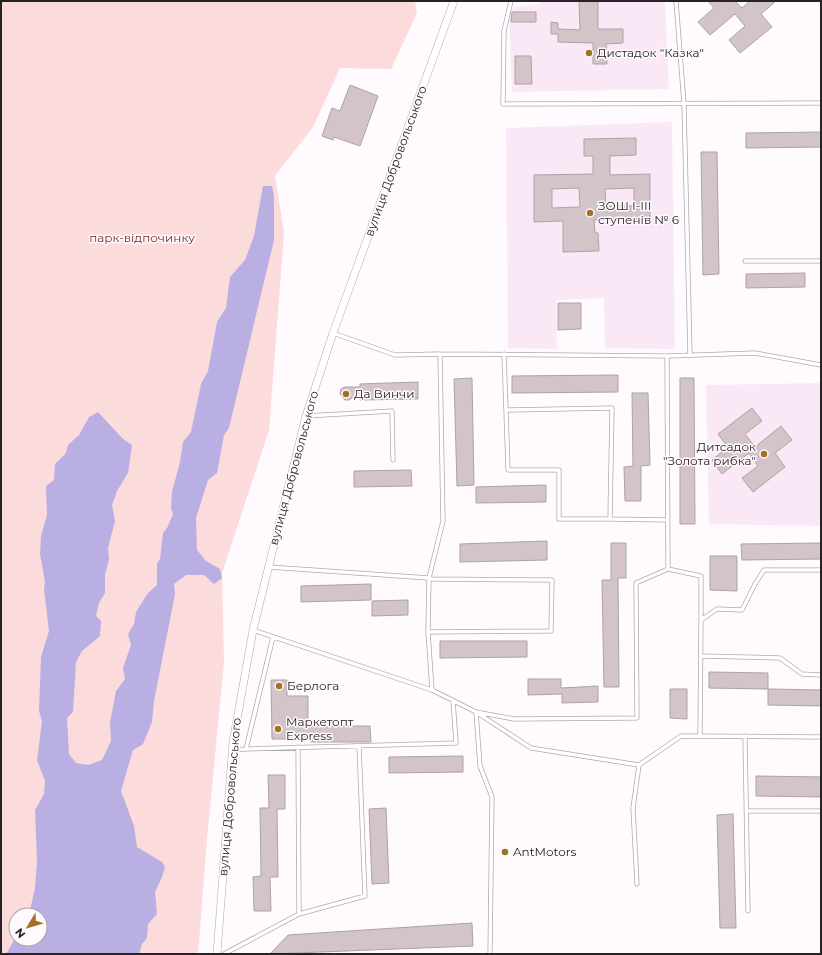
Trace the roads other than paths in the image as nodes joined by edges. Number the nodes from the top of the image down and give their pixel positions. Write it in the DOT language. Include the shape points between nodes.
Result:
graph roads {
  1 [pos="454,1"];
  2 [pos="511,1"];
  3 [pos="676,1"];
  4 [pos="821,103"];
  5 [pos="684,104"];
  6 [pos="821,260"];
  7 [pos="745,261"];
  8 [pos="333,333"];
  9 [pos="440,354"];
  10 [pos="504,354"];
  11 [pos="690,354"];
  12 [pos="667,356"];
  13 [pos="821,365"];
  14 [pos="506,410"];
  15 [pos="306,416"];
  16 [pos="393,460"];
  17 [pos="610,519"];
  18 [pos="668,520"];
  19 [pos="269,567"];
  20 [pos="668,569"];
  21 [pos="821,570"];
  22 [pos="429,578"];
  23 [pos="701,620"];
  24 [pos="253,630"];
  25 [pos="428,632"];
  26 [pos="274,637"];
  27 [pos="701,656"];
  28 [pos="821,675"];
  29 [pos="432,690"];
  30 [pos="453,700"];
  31 [pos="476,712"];
  32 [pos="700,736"];
  33 [pos="745,736"];
  34 [pos="821,737"];
  35 [pos="359,746"];
  36 [pos="298,748"];
  37 [pos="246,749"];
  38 [pos="232,750"];
  39 [pos="639,764"];
  40 [pos="821,810"];
  41 [pos="746,811"];
  42 [pos="637,884"];
  43 [pos="748,911"];
  44 [pos="299,914"];
  45 [pos="217,954"];
  46 [pos="224,954"];
  47 [pos="490,954"];
  1 -- 8 [label="street, вулиця Добровольського"];
  2 -- 5 [label="lane" via="504,31 503,104"];
  3 -- 5 [label="lane"];
  4 -- 5 [label="lane"];
  5 -- 11 [label="lane"];
  6 -- 7 [label="lane"];
  8 -- 9 [label="lane" via="395,355"];
  8 -- 15 [label="street, вулиця Добровольського"];
  9 -- 10 [label="lane"];
  9 -- 22 [label="lane" via="443,521"];
  10 -- 12 [label="lane"];
  10 -- 14 [label="lane"];
  11 -- 12 [label="lane"];
  11 -- 13 [label="lane" via="755,353"];
  12 -- 18 [label="lane"];
  14 -- 17 [label="lane" via="508,470 559,470 559,519"];
  14 -- 17 [label="lane" via="612,408"];
  15 -- 16 [label="lane" via="392,411"];
  15 -- 19 [label="street, вулиця Добровольського"];
  17 -- 18 [label="lane"];
  18 -- 20 [label="lane"];
  19 -- 22 [label="lane"];
  19 -- 24 [label="street, вулиця Добровольського"];
  20 -- 23 [label="lane" via="701,576"];
  20 -- 31 [label="lane" via="636,583 636,718 514,719"];
  21 -- 23 [label="lane" via="764,570 742,610 717,609"];
  22 -- 25 [label="lane"];
  22 -- 25 [label="lane" via="552,580 551,631"];
  23 -- 27 [label="lane"];
  24 -- 26 [label="lane"];
  24 -- 38 [label="street, вулиця Добровольського"];
  25 -- 29 [label="lane"];
  26 -- 29 [label="lane"];
  26 -- 37 [label="lane"];
  27 -- 28 [label="lane" via="780,658 802,674"];
  27 -- 32 [label="lane"];
  29 -- 30 [label="lane"];
  30 -- 31 [label="lane"];
  30 -- 35 [label="lane" via="456,743"];
  31 -- 39 [label="lane" via="531,748"];
  31 -- 47 [label="lane" via="480,766 492,797"];
  32 -- 33 [label="lane"];
  32 -- 39 [label="lane" via="681,736"];
  33 -- 34 [label="lane"];
  33 -- 41 [label="lane"];
  35 -- 36 [label="lane"];
  35 -- 44 [label="lane" via="365,896"];
  36 -- 37 [label="lane"];
  36 -- 44 [label="lane"];
  37 -- 38 [label="lane"];
  38 -- 45 [label="street, вулиця Добровольського"];
  39 -- 42 [label="lane" via="633,808"];
  40 -- 41 [label="lane"];
  41 -- 43 [label="lane"];
  44 -- 46 [label="lane"];
}
